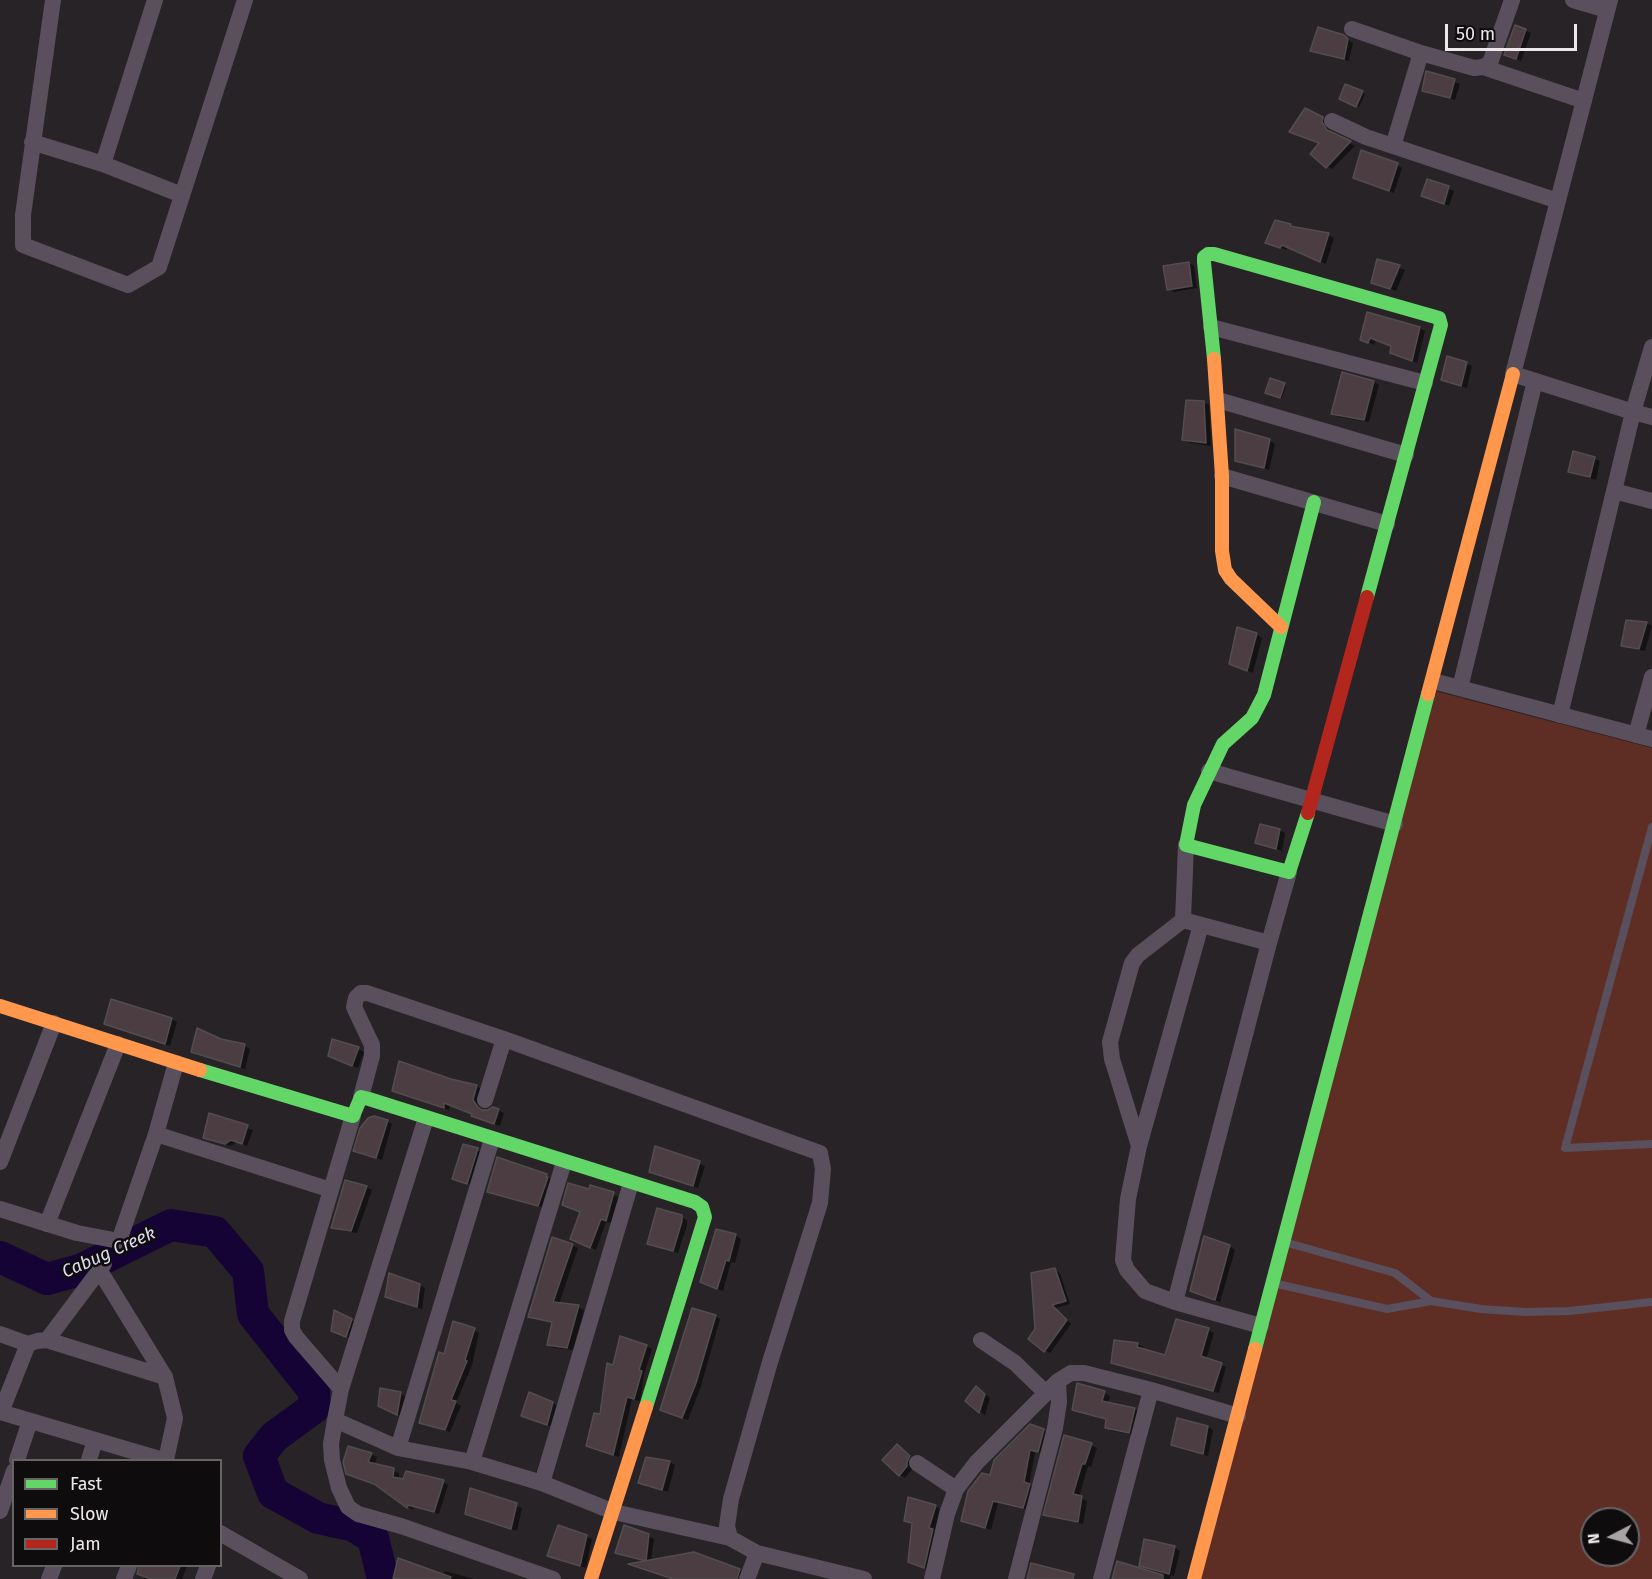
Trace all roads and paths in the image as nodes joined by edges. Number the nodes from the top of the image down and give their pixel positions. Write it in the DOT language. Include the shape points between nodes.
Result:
graph roads {
  1 [pos="53,0"];
  2 [pos="155,0"];
  3 [pos="244,0"];
  4 [pos="1512,0"];
  5 [pos="1572,0"];
  6 [pos="1609,5"];
  7 [pos="1352,30"];
  8 [pos="1421,53"];
  9 [pos="1483,67"];
  10 [pos="1584,101"];
  11 [pos="1332,121"];
  12 [pos="32,142"];
  13 [pos="1393,146"];
  14 [pos="103,164"];
  15 [pos="182,195"];
  16 [pos="1558,201"];
  17 [pos="1211,327"];
  18 [pos="1652,346"];
  19 [pos="1513,374"];
  20 [pos="1535,381"];
  21 [pos="1425,383"];
  22 [pos="1218,400"];
  23 [pos="1633,412"];
  24 [pos="1652,417"];
  25 [pos="1406,455"];
  26 [pos="1222,476"];
  27 [pos="1614,491"];
  28 [pos="1652,501"];
  29 [pos="1314,502"];
  30 [pos="1387,524"];
  31 [pos="1281,627"];
  32 [pos="1652,677"];
  33 [pos="1433,681"];
  34 [pos="1460,688"];
  35 [pos="1560,715"];
  36 [pos="1644,737"];
  37 [pos="1209,771"];
  38 [pos="1312,800"];
  39 [pos="1395,824"];
  40 [pos="1652,826"];
  41 [pos="1186,845"];
  42 [pos="1289,872"];
  43 [pos="1183,920"];
  44 [pos="1202,925"];
  45 [pos="1269,943"];
  46 [pos="0,1006"];
  47 [pos="54,1023"];
  48 [pos="504,1039"];
  49 [pos="118,1044"];
  50 [pos="176,1063"];
  51 [pos="362,1097"];
  52 [pos="484,1100"];
  53 [pos="353,1116"];
  54 [pos="426,1118"];
  55 [pos="156,1134"];
  56 [pos="492,1139"];
  57 [pos="1652,1144"];
  58 [pos="1139,1146"];
  59 [pos="0,1162"];
  60 [pos="564,1162"];
  61 [pos="631,1183"];
  62 [pos="331,1190"];
  63 [pos="0,1209"];
  64 [pos="47,1224"];
  65 [pos="1282,1242"];
  66 [pos="1272,1282"];
  67 [pos="1175,1302"];
  68 [pos="1431,1302"];
  69 [pos="1652,1302"];
  70 [pos="1261,1326"];
  71 [pos="0,1334"];
  72 [pos="48,1340"];
  73 [pos="981,1340"];
  74 [pos="28,1344"];
  75 [pos="165,1377"];
  76 [pos="1052,1387"];
  77 [pos="341,1389"];
  78 [pos="1151,1390"];
  79 [pos="1,1412"];
  80 [pos="1238,1416"];
  81 [pos="336,1420"];
  82 [pos="30,1421"];
  83 [pos="96,1440"];
  84 [pos="398,1448"];
  85 [pos="18,1459"];
  86 [pos="90,1459"];
  87 [pos="158,1459"];
  88 [pos="165,1459"];
  89 [pos="472,1462"];
  90 [pos="917,1464"];
  91 [pos="12,1477"];
  92 [pos="542,1483"];
  93 [pos="956,1489"];
  94 [pos="0,1511"];
  95 [pos="614,1512"];
  96 [pos="222,1534"];
  97 [pos="730,1538"];
  98 [pos="757,1553"];
  99 [pos="275,1572"];
  100 [pos="300,1579"];
  101 [pos="553,1579"];
  102 [pos="591,1579"];
  103 [pos="747,1579"];
  104 [pos="864,1579"];
  105 [pos="932,1579"];
  106 [pos="1016,1579"];
  107 [pos="1101,1579"];
  108 [pos="1194,1579"];
  1 -- 12 [label="street"];
  2 -- 14 [label="street"];
  3 -- 15 [label="street"];
  4 -- 9 [label="street" via="1490,63"];
  5 -- 6 [label="street"];
  6 -- 10 [label="street"];
  7 -- 8 [label="street"];
  8 -- 9 [label="street"];
  8 -- 13 [label="street"];
  9 -- 10 [label="street"];
  10 -- 16 [label="street"];
  11 -- 13 [label="street"];
  12 -- 14 [label="street"];
  12 -- 15 [label="street" via="23,245 128,285 159,267"];
  13 -- 16 [label="street"];
  14 -- 15 [label="street"];
  16 -- 19 [label="street"];
  17 -- 21 [label="street"];
  17 -- 21 [label="street" via="1204,257 1214,254 1438,318 1441,325"];
  17 -- 22 [label="street"];
  18 -- 23 [label="street"];
  19 -- 20 [label="street"];
  19 -- 33 [label="street"];
  20 -- 23 [label="street"];
  20 -- 34 [label="street"];
  21 -- 25 [label="street"];
  22 -- 25 [label="street"];
  22 -- 26 [label="street"];
  23 -- 24 [label="street"];
  23 -- 27 [label="street"];
  25 -- 30 [label="street"];
  26 -- 29 [label="street"];
  26 -- 31 [label="street" via="1225,570"];
  27 -- 28 [label="street"];
  27 -- 35 [label="street"];
  29 -- 30 [label="street"];
  29 -- 31 [label="street"];
  30 -- 38 [label="street"];
  31 -- 37 [label="street" via="1262,699 1252,718 1222,744"];
  32 -- 36 [label="street"];
  33 -- 34 [label="street"];
  33 -- 39 [label="street"];
  34 -- 35 [label="street"];
  35 -- 36 [label="street"];
  37 -- 38 [label="street"];
  37 -- 41 [label="street" via="1194,805"];
  38 -- 39 [label="street"];
  38 -- 42 [label="street"];
  39 -- 65 [label="street"];
  40 -- 57 [label="lane" via="1565,1148"];
  41 -- 42 [label="street"];
  41 -- 43 [label="street"];
  42 -- 45 [label="street"];
  43 -- 44 [label="street"];
  43 -- 58 [label="street" via="1132,963 1110,1042"];
  44 -- 45 [label="street"];
  44 -- 58 [label="street"];
  45 -- 67 [label="street"];
  46 -- 47 [label="street"];
  47 -- 49 [label="street"];
  47 -- 59 [label="street"];
  48 -- 51 [label="street" via="362,993 354,1007 372,1045"];
  48 -- 52 [label="street"];
  48 -- 97 [label="street" via="820,1153 820,1203 731,1499 727,1526"];
  49 -- 50 [label="street"];
  49 -- 64 [label="street"];
  50 -- 53 [label="street"];
  50 -- 55 [label="street"];
  51 -- 53 [label="street"];
  51 -- 54 [label="street"];
  53 -- 62 [label="street"];
  54 -- 56 [label="street"];
  54 -- 77 [label="street"];
  55 -- 62 [label="street"];
  55 -- 64 [label="street" via="118,1241"];
  56 -- 60 [label="street"];
  56 -- 84 [label="street"];
  58 -- 67 [label="street" via="1128,1199 1123,1260 1145,1291"];
  60 -- 61 [label="street"];
  60 -- 89 [label="street"];
  61 -- 92 [label="street"];
  61 -- 95 [label="street" via="695,1202 702,1207 705,1217"];
  62 -- 77 [label="street" via="292,1330"];
  63 -- 64 [label="street"];
  65 -- 66 [label="street"];
  65 -- 68 [label="lane" via="1395,1273"];
  66 -- 68 [label="lane" via="1387,1309"];
  66 -- 70 [label="street"];
  67 -- 70 [label="street"];
  68 -- 69 [label="lane" via="1525,1312"];
  70 -- 80 [label="street"];
  71 -- 74 [label="street"];
  72 -- 74 [label="street"];
  72 -- 75 [label="street"];
  72 -- 75 [label="street" via="103,1267"];
  73 -- 76 [label="street"];
  74 -- 79 [label="street"];
  75 -- 88 [label="street" via="175,1418"];
  76 -- 78 [label="street" via="1071,1373 1084,1373"];
  76 -- 93 [label="street" via="977,1462"];
  76 -- 106 [label="street" via="1059,1402 1055,1428"];
  77 -- 81 [label="street"];
  78 -- 80 [label="street"];
  78 -- 107 [label="street"];
  79 -- 82 [label="street"];
  80 -- 108 [label="street"];
  81 -- 84 [label="street"];
  81 -- 101 [label="street" via="332,1460 348,1507 358,1514"];
  82 -- 83 [label="street"];
  82 -- 85 [label="street"];
  83 -- 86 [label="street"];
  83 -- 87 [label="street"];
  84 -- 89 [label="street"];
  89 -- 92 [label="street"];
  90 -- 93 [label="street"];
  91 -- 94 [label="street"];
  92 -- 95 [label="street"];
  93 -- 105 [label="street"];
  95 -- 97 [label="street"];
  95 -- 102 [label="street"];
  96 -- 99 [label="street"];
  97 -- 98 [label="street"];
  98 -- 103 [label="street"];
  98 -- 104 [label="street"];
  99 -- 100 [label="street"];
}
